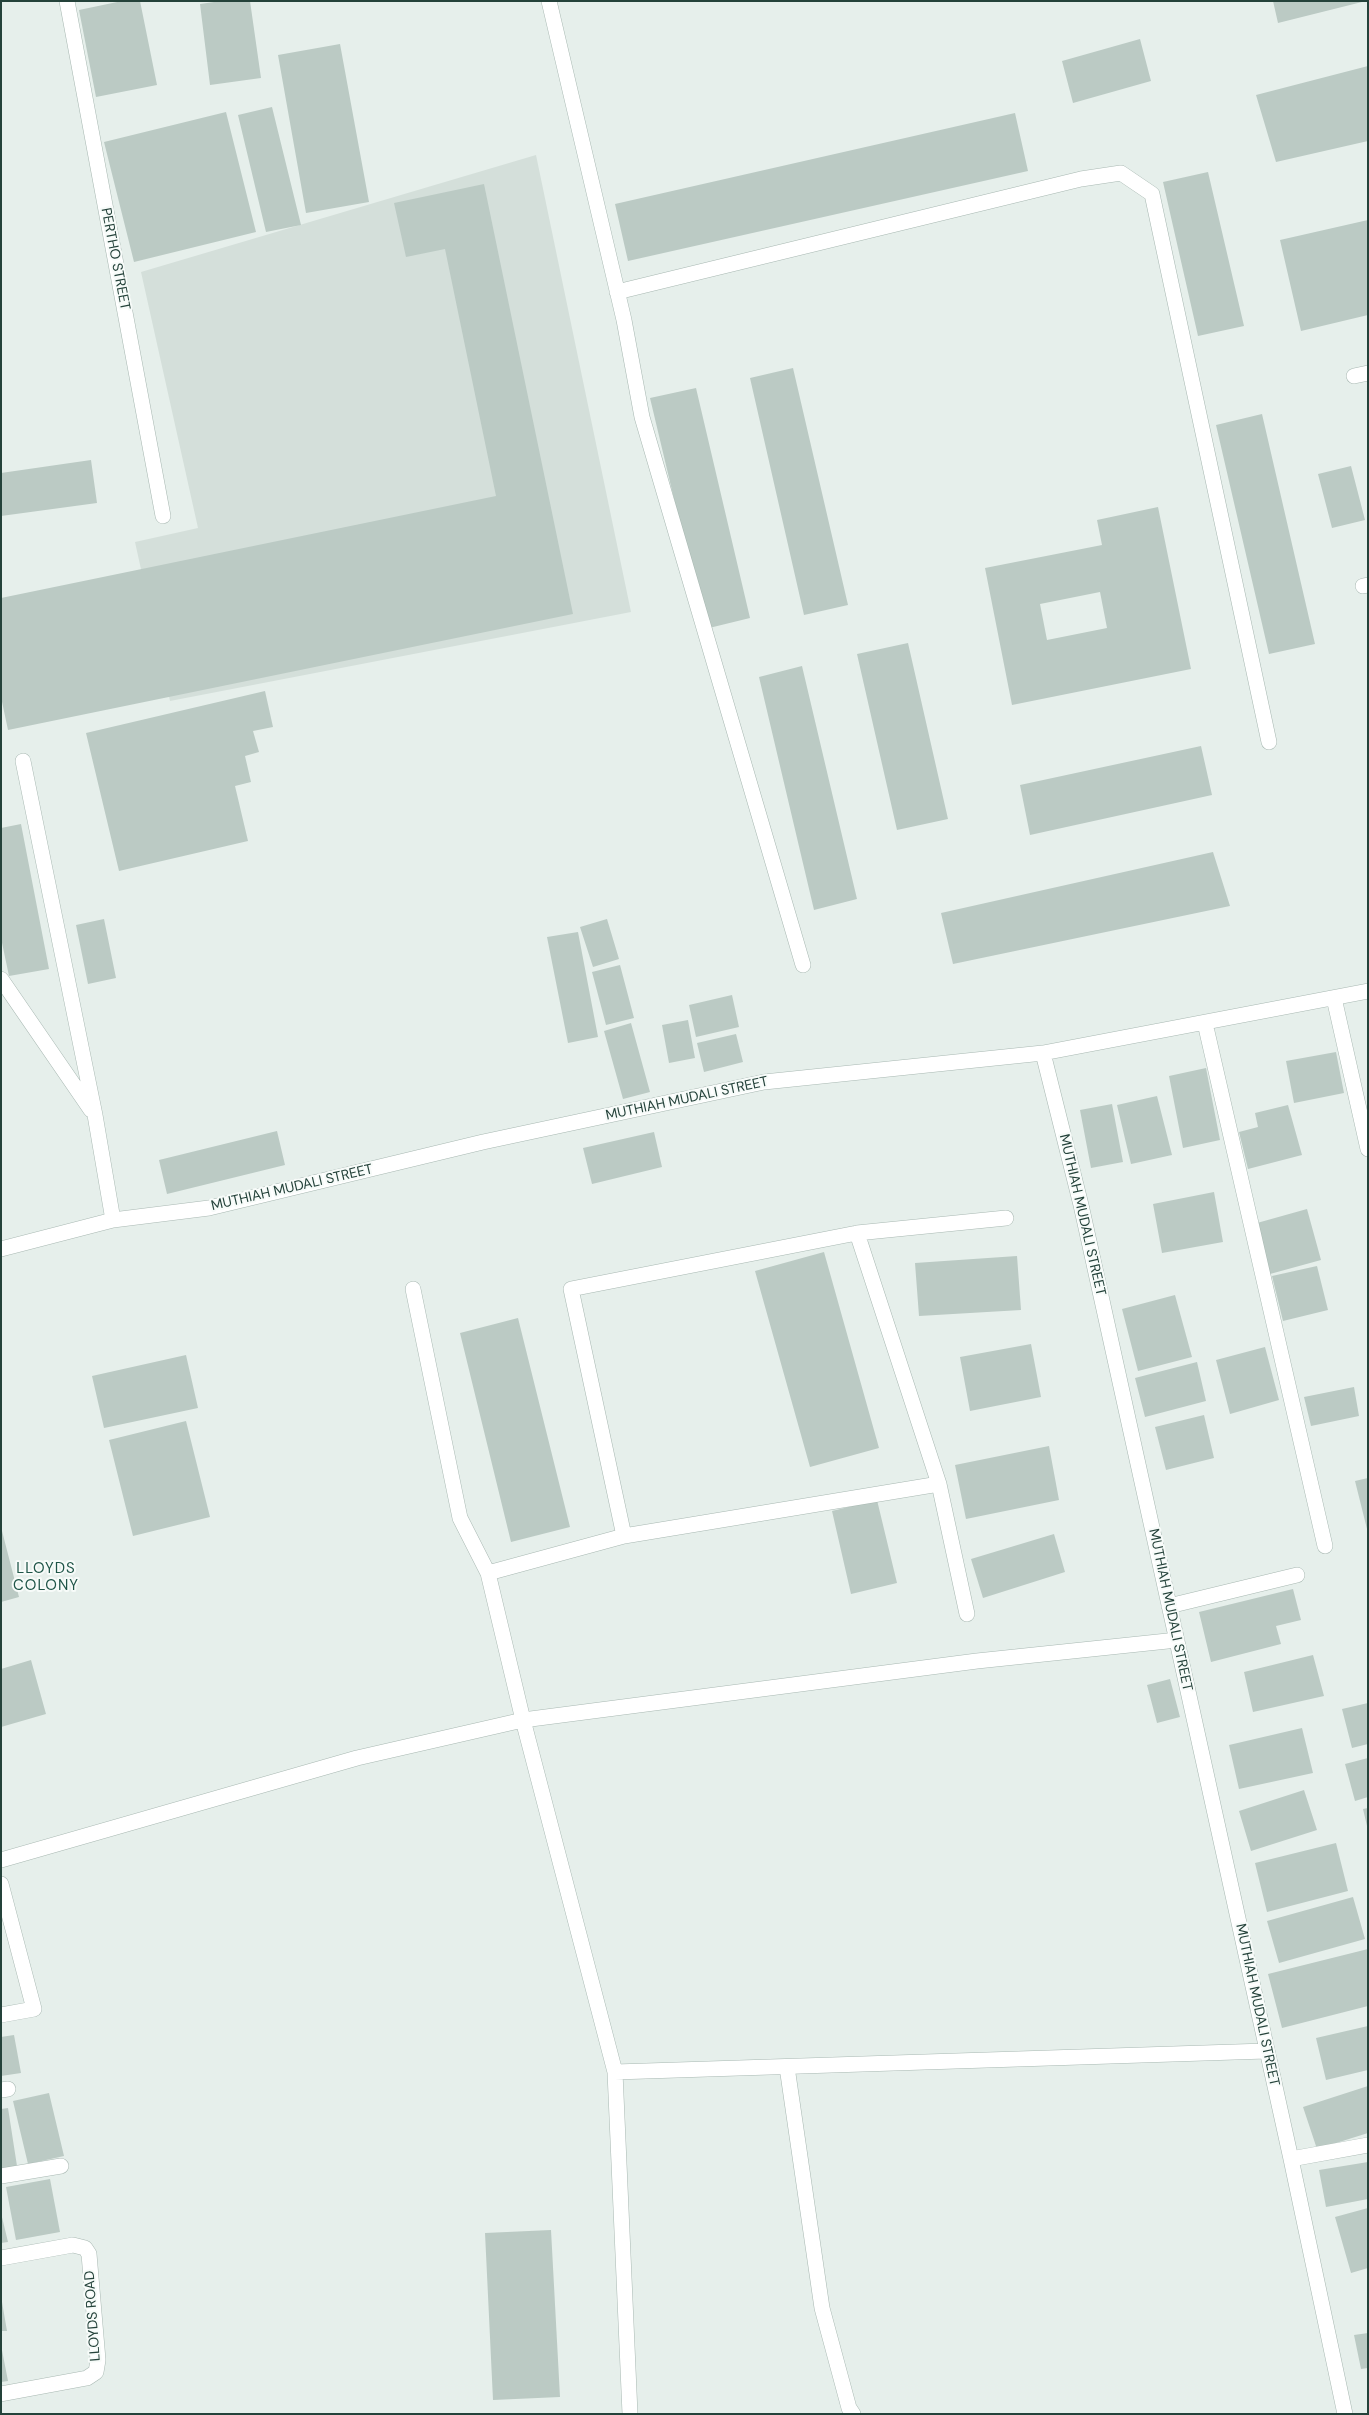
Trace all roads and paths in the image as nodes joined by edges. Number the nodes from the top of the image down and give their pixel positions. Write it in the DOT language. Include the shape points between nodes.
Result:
graph roads {
  1 [pos="67,1"];
  2 [pos="550,1"];
  3 [pos="616,292"];
  4 [pos="163,516"];
  5 [pos="1269,742"];
  6 [pos="23,761"];
  7 [pos="803,965"];
  8 [pos="1,979"];
  9 [pos="1368,991"];
  10 [pos="1334,998"];
  11 [pos="1205,1022"];
  12 [pos="1043,1053"];
  13 [pos="95,1115"];
  14 [pos="1368,1149"];
  15 [pos="1006,1218"];
  16 [pos="113,1220"];
  17 [pos="857,1233"];
  18 [pos="1,1249"];
  19 [pos="413,1289"];
  20 [pos="939,1484"];
  21 [pos="624,1536"];
  22 [pos="1325,1546"];
  23 [pos="488,1573"];
  24 [pos="1297,1574"];
  25 [pos="1169,1606"];
  26 [pos="967,1614"];
  27 [pos="1177,1640"];
  28 [pos="523,1720"];
  29 [pos="1,1860"];
  30 [pos="1,1884"];
  31 [pos="1,2015"];
  32 [pos="1266,2051"];
  33 [pos="787,2067"];
  34 [pos="615,2072"];
  35 [pos="1368,2145"];
  36 [pos="1291,2159"];
  37 [pos="61,2166"];
  38 [pos="1,2176"];
  39 [pos="1,2258"];
  40 [pos="1,2394"];
  41 [pos="630,2414"];
  42 [pos="853,2414"];
  43 [pos="1344,2414"];
  1 -- 4 [label="street, PERTHO STREET"];
  2 -- 3 [label="street"];
  3 -- 5 [label="street" via="1081,179 1121,173 1152,194"];
  3 -- 7 [label="street" via="642,418"];
  6 -- 13 [label="street"];
  8 -- 13 [label="street"];
  9 -- 10 [label="street"];
  10 -- 11 [label="street"];
  10 -- 14 [label="street"];
  11 -- 12 [label="street"];
  11 -- 22 [label="street"];
  12 -- 16 [label="street, MUTHIAH MUDALI STREET" via="764,1082 483,1142 209,1208"];
  12 -- 25 [label="street, MUTHIAH MUDALI STREET"];
  13 -- 16 [label="street"];
  15 -- 17 [label="street"];
  16 -- 18 [label="street, MUTHIAH MUDALI STREET"];
  17 -- 20 [label="street"];
  17 -- 21 [label="street" via="571,1289"];
  19 -- 23 [label="street" via="460,1518"];
  20 -- 21 [label="street"];
  20 -- 26 [label="street"];
  21 -- 23 [label="street"];
  23 -- 28 [label="street"];
  24 -- 25 [label="street"];
  25 -- 27 [label="street, MUTHIAH MUDALI STREET"];
  27 -- 28 [label="street" via="977,1661"];
  27 -- 32 [label="street, MUTHIAH MUDALI STREET"];
  28 -- 29 [label="street" via="358,1758"];
  28 -- 34 [label="street"];
  30 -- 31 [label="street" via="34,2009"];
  32 -- 33 [label="street"];
  32 -- 36 [label="street, MUTHIAH MUDALI STREET"];
  33 -- 34 [label="street"];
  33 -- 42 [label="street" via="822,2308"];
  34 -- 41 [label="street"];
  35 -- 36 [label="street"];
  36 -- 43 [label="street, MUTHIAH MUDALI STREET"];
  37 -- 38 [label="street"];
  39 -- 40 [label="street, LLOYDS ROAD" via="73,2245 85,2248 89,2254 98,2360 96,2372 87,2378"];
}
